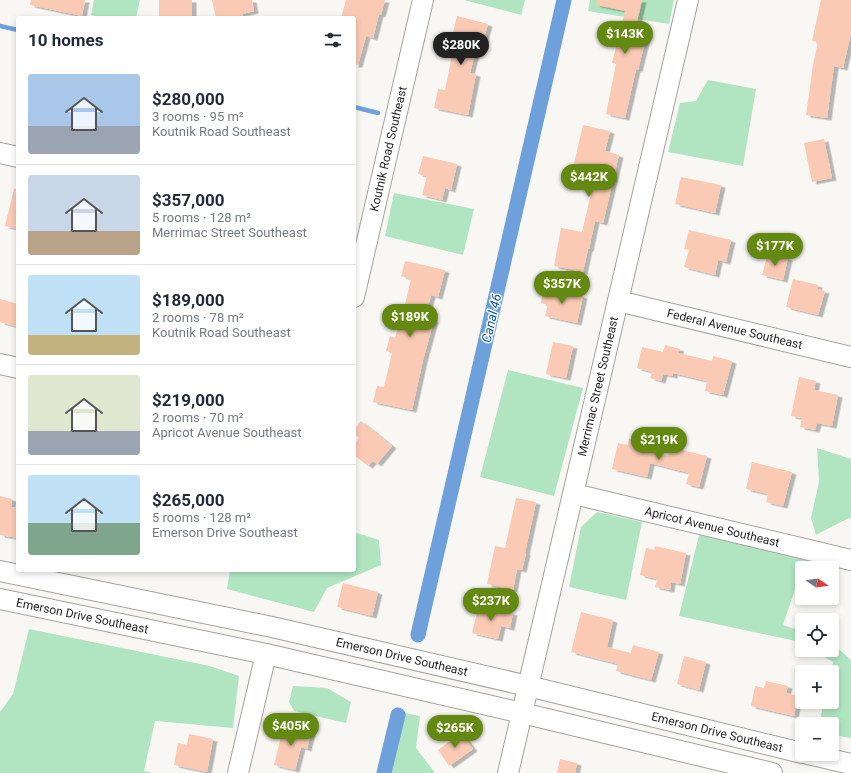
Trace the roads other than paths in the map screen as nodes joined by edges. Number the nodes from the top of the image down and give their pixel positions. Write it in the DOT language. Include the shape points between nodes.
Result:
graph roads {
  1 [pos="423,0"];
  2 [pos="688,0"];
  3 [pos="0,153"];
  4 [pos="16,157"];
  5 [pos="356,288"];
  6 [pos="618,301"];
  7 [pos="851,357"];
  8 [pos="0,364"];
  9 [pos="16,368"];
  10 [pos="574,494"];
  11 [pos="851,560"];
  12 [pos="0,571"];
  13 [pos="0,599"];
  14 [pos="266,654"];
  15 [pos="528,686"];
  16 [pos="522,713"];
  17 [pos="795,750"];
  18 [pos="838,761"];
  19 [pos="851,764"];
  20 [pos="712,766"];
  21 [pos="238,773"];
  22 [pos="508,773"];
  23 [pos="772,773"];
  1 -- 5 [label="street, Koutnik Road Southeast"];
  2 -- 6 [label="street, Merrimac Street Southeast"];
  3 -- 4 [label="street"];
  6 -- 7 [label="street, Federal Avenue Southeast"];
  6 -- 10 [label="street, Merrimac Street Southeast"];
  8 -- 9 [label="street"];
  10 -- 11 [label="street, Apricot Avenue Southeast"];
  10 -- 15 [label="street, Merrimac Street Southeast"];
  12 -- 15 [label="street, Emerson Drive Southeast" via="272,627"];
  13 -- 14 [label="street, Emerson Drive Southeast"];
  14 -- 16 [label="street, Emerson Drive Southeast"];
  14 -- 21 [label="street"];
  15 -- 16 [label="street, Merrimac Street Southeast"];
  15 -- 17 [label="street, Emerson Drive Southeast"];
  16 -- 20 [label="street, Emerson Drive Southeast"];
  16 -- 22 [label="street, Merrimac Street Southeast"];
  18 -- 19 [label="street"];
  20 -- 23 [label="street, Emerson Drive Southeast"];
}
